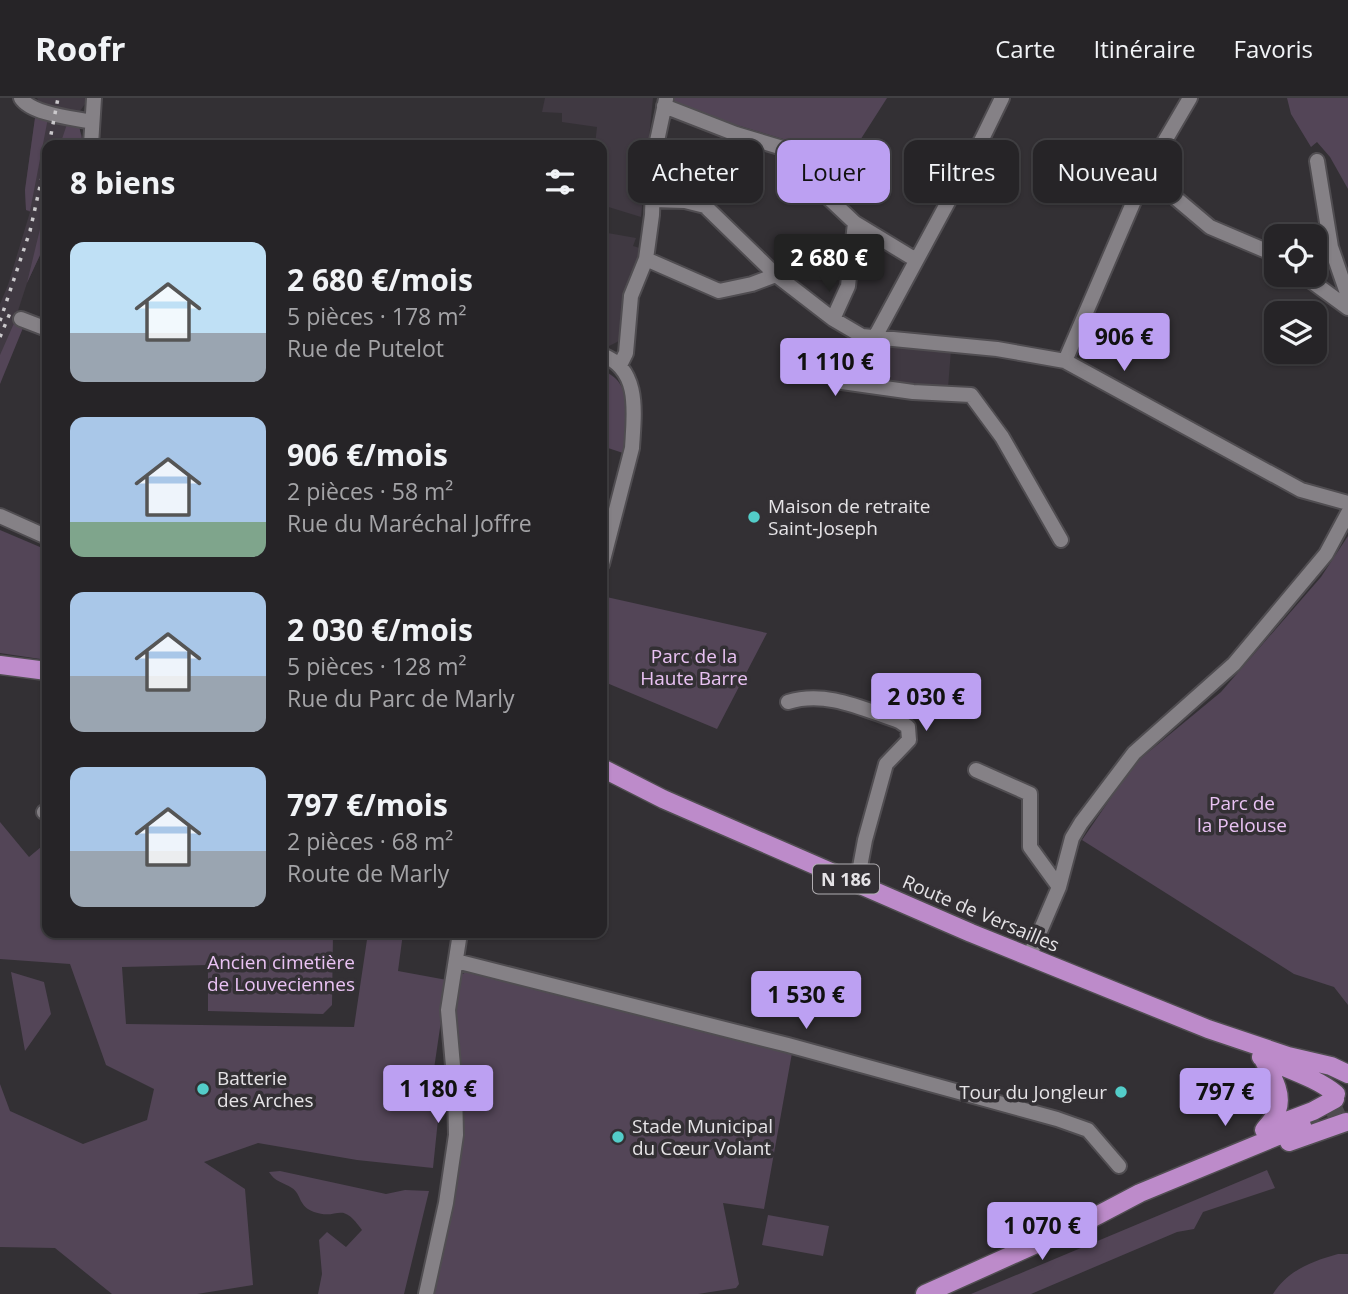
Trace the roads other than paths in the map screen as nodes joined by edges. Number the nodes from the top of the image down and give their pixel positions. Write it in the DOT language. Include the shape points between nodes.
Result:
graph roads {
  1 [pos="21,98"];
  2 [pos="94,98"];
  3 [pos="1002,98"];
  4 [pos="1190,98"];
  5 [pos="665,102"];
  6 [pos="92,122"];
  7 [pos="90,140"];
  8 [pos="657,140"];
  9 [pos="1165,140"];
  10 [pos="1317,161"];
  11 [pos="653,203"];
  12 [pos="695,203"];
  13 [pos="1133,203"];
  14 [pos="1181,203"];
  15 [pos="855,223"];
  16 [pos="1264,250"];
  17 [pos="646,259"];
  18 [pos="916,260"];
  19 [pos="775,275"];
  20 [pos="1319,287"];
  21 [pos="1348,296"];
  22 [pos="1348,308"];
  23 [pos="22,318"];
  24 [pos="833,319"];
  25 [pos="42,327"];
  26 [pos="868,337"];
  27 [pos="607,358"];
  28 [pos="1065,361"];
  29 [pos="620,365"];
  30 [pos="1348,503"];
  31 [pos="1348,513"];
  32 [pos="0,516"];
  33 [pos="42,535"];
  34 [pos="1061,540"];
  35 [pos="607,545"];
  36 [pos="0,665"];
  37 [pos="42,670"];
  38 [pos="788,702"];
  39 [pos="976,769"];
  40 [pos="607,771"];
  41 [pos="607,782"];
  42 [pos="663,799"];
  43 [pos="857,883"];
  44 [pos="1059,887"];
  45 [pos="459,938"];
  46 [pos="1030,957"];
  47 [pos="456,961"];
  48 [pos="1208,1029"];
  49 [pos="1262,1058"];
  50 [pos="1348,1077"];
  51 [pos="1335,1096"];
  52 [pos="1347,1122"];
  53 [pos="1302,1126"];
  54 [pos="1264,1130"];
  55 [pos="1119,1166"];
  56 [pos="1140,1193"];
  57 [pos="426,1294"];
  58 [pos="925,1294"];
  1 -- 6 [label="street" via="34,109"];
  2 -- 6 [label="street"];
  3 -- 18 [label="street"];
  4 -- 9 [label="street"];
  5 -- 8 [label="street"];
  5 -- 15 [label="street" via="821,165 818,188"];
  6 -- 7 [label="street"];
  10 -- 21 [label="street" via="1331,247"];
  11 -- 17 [label="street"];
  12 -- 19 [label="street" via="705,205"];
  13 -- 28 [label="street"];
  14 -- 16 [label="street" via="1210,228"];
  15 -- 18 [label="street"];
  15 -- 24 [label="street" via="848,286"];
  17 -- 19 [label="street" via="719,291"];
  17 -- 29 [label="street" via="631,296 626,353"];
  18 -- 26 [label="street"];
  19 -- 24 [label="street"];
  20 -- 22 [label="street"];
  23 -- 25 [label="street"];
  24 -- 26 [label="street"];
  26 -- 28 [label="street" via="997,349"];
  26 -- 34 [label="street" via="842,383 971,395 1002,437"];
  27 -- 29 [label="street"];
  28 -- 30 [label="street" via="1301,489"];
  29 -- 35 [label="street" via="632,388 632,448"];
  31 -- 44 [label="street" via="1326,554 1234,664 1134,753 1072,838"];
  32 -- 33 [label="street"];
  36 -- 37 [label="main road"];
  38 -- 43 [label="street" via="831,698 908,727 909,740 886,764"];
  39 -- 44 [label="street" via="1030,794 1030,847"];
  40 -- 42 [label="main road, Route de Versailles / N 186"];
  41 -- 42 [label="main road, Route de Versailles / N 186"];
  42 -- 43 [label="main road, Route de Versailles / N 186"];
  43 -- 46 [label="main road, Route de Versailles / N 186"];
  44 -- 46 [label="street"];
  45 -- 47 [label="street"];
  46 -- 48 [label="main road, Route de Versailles / N 186"];
  47 -- 55 [label="street" via="1057,1119 1088,1130"];
  47 -- 57 [label="street" via="448,1010 456,1135"];
  48 -- 49 [label="main road, Route de Versailles / N 186"];
  48 -- 50 [label="main road, Route de Versailles / N 186" via="1331,1066"];
  49 -- 51 [label="main road, Route de Versailles / N 186" via="1322,1083"];
  49 -- 54 [label="main road" via="1279,1097 1277,1112"];
  50 -- 51 [label="main road, Route de Versailles"];
  51 -- 52 [label="main road" via="1337,1112"];
  51 -- 54 [label="main road" via="1313,1111"];
  52 -- 56 [label="main road"];
  53 -- 56 [label="main road"];
  54 -- 56 [label="main road"];
  56 -- 58 [label="main road"];
}
